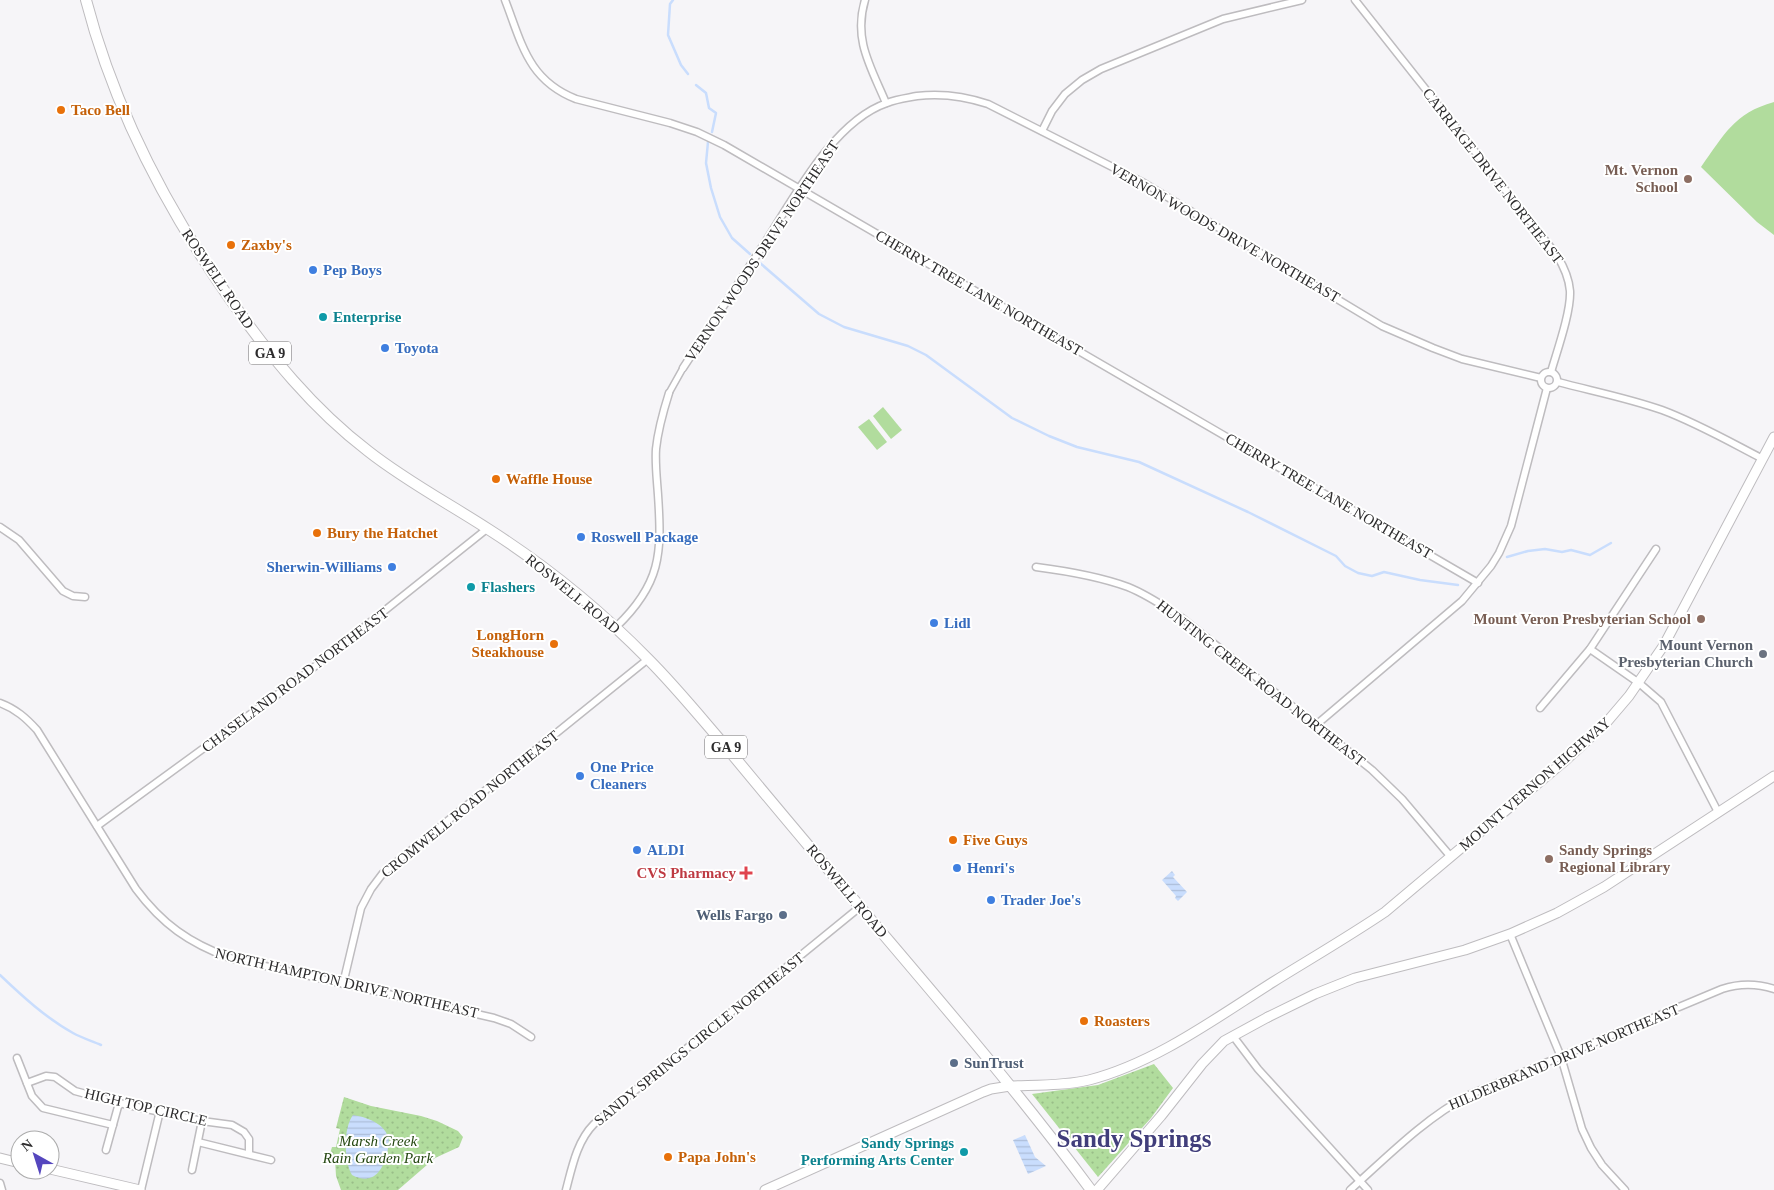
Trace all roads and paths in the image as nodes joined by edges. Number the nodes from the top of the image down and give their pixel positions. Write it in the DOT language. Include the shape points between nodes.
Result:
graph roads {
  1 [pos="86,0"];
  2 [pos="505,0"];
  3 [pos="866,0"];
  4 [pos="1302,0"];
  5 [pos="1355,0"];
  6 [pos="886,103"];
  7 [pos="1042,131"];
  8 [pos="800,189"];
  9 [pos="683,368"];
  10 [pos="1551,372"];
  11 [pos="1541,378"];
  12 [pos="1558,382"];
  13 [pos="1547,388"];
  14 [pos="670,394"];
  15 [pos="1774,437"];
  16 [pos="1763,459"];
  17 [pos="0,527"];
  18 [pos="488,528"];
  19 [pos="1656,549"];
  20 [pos="1036,566"];
  21 [pos="1478,583"];
  22 [pos="85,597"];
  23 [pos="616,627"];
  24 [pos="1590,649"];
  25 [pos="648,659"];
  26 [pos="1639,683"];
  27 [pos="0,703"];
  28 [pos="1540,708"];
  29 [pos="1316,725"];
  30 [pos="1774,776"];
  31 [pos="1718,812"];
  32 [pos="97,826"];
  33 [pos="1451,857"];
  34 [pos="860,907"];
  35 [pos="1510,934"];
  36 [pos="342,984"];
  37 [pos="1774,989"];
  38 [pos="1233,1036"];
  39 [pos="531,1037"];
  40 [pos="1561,1056"];
  41 [pos="17,1058"];
  42 [pos="27,1083"];
  43 [pos="1010,1086"];
  44 [pos="119,1103"];
  45 [pos="160,1111"];
  46 [pos="202,1121"];
  47 [pos="113,1125"];
  48 [pos="198,1142"];
  49 [pos="106,1150"];
  50 [pos="248,1154"];
  51 [pos="272,1160"];
  52 [pos="192,1170"];
  53 [pos="60,1171"];
  54 [pos="1360,1181"];
  55 [pos="0,1183"];
  56 [pos="2,1190"];
  57 [pos="140,1190"];
  58 [pos="566,1190"];
  59 [pos="765,1190"];
  60 [pos="1090,1190"];
  61 [pos="1097,1190"];
  62 [pos="1350,1190"];
  63 [pos="1368,1190"];
  64 [pos="1625,1190"];
  1 -- 18 [label="main road, ROSWELL ROAD / GA 9" via="113,85 151,170 196,250 257,338 331,420 361,445 423,490"];
  2 -- 8 [label="street, CHERRY TREE LANE NORTHEAST" via="527,58 553,88 576,99 697,132"];
  3 -- 6 [label="street" via="861,15 861,41"];
  4 -- 7 [label="street" via="1223,19 1101,69 1065,94"];
  5 -- 10 [label="street, CARRIAGE DRIVE NORTHEAST" via="1564,266 1570,302"];
  6 -- 7 [label="street, VERNON WOODS DRIVE NORTHEAST" via="925,95 960,96 988,104"];
  6 -- 8 [label="street, VERNON WOODS DRIVE NORTHEAST" via="841,134"];
  7 -- 11 [label="street, VERNON WOODS DRIVE NORTHEAST" via="1144,182 1382,326 1462,359"];
  8 -- 9 [label="street, VERNON WOODS DRIVE NORTHEAST"];
  8 -- 21 [label="street, CHERRY TREE LANE NORTHEAST"];
  9 -- 14 [label="street"];
  10 -- 11 [label="street" via="1546,372"];
  10 -- 12 [label="street"];
  11 -- 13 [label="street"];
  12 -- 13 [label="street" via="1554,388"];
  12 -- 16 [label="street" via="1662,410"];
  13 -- 21 [label="street" via="1511,526 1499,553"];
  14 -- 23 [label="street" via="660,421 656,450 660,532 658,560 640,601"];
  15 -- 16 [label="main road, MOUNT VERNON HIGHWAY"];
  16 -- 26 [label="main road, MOUNT VERNON HIGHWAY" via="1664,645"];
  17 -- 22 [label="street" via="19,540 63,591"];
  18 -- 23 [label="main road, ROSWELL ROAD / GA 9" via="544,567"];
  18 -- 32 [label="street, CHASELAND ROAD NORTHEAST" via="304,675"];
  19 -- 24 [label="street"];
  20 -- 29 [label="street, HUNTING CREEK ROAD NORTHEAST" via="1104,579 1155,600"];
  21 -- 29 [label="street" via="1462,601"];
  23 -- 25 [label="main road, ROSWELL ROAD / GA 9"];
  24 -- 26 [label="street"];
  24 -- 28 [label="street"];
  25 -- 34 [label="main road, ROSWELL ROAD / GA 9"];
  25 -- 36 [label="street, CROMWELL ROAD NORTHEAST" via="383,873 361,908"];
  26 -- 31 [label="street" via="1661,702"];
  26 -- 33 [label="main road, MOUNT VERNON HIGHWAY" via="1583,745"];
  27 -- 32 [label="street, NORTH HAMPTON DRIVE NORTHEAST" via="24,716 37,730"];
  29 -- 33 [label="street, HUNTING CREEK ROAD NORTHEAST" via="1388,784"];
  30 -- 31 [label="main road"];
  31 -- 35 [label="main road" via="1604,887"];
  32 -- 36 [label="street, NORTH HAMPTON DRIVE NORTHEAST" via="147,903 167,924 188,939 230,958"];
  33 -- 43 [label="main road, MOUNT VERNON HIGHWAY" via="1385,912 1157,1053 1096,1078 1071,1083"];
  34 -- 43 [label="main road, ROSWELL ROAD / GA 9"];
  34 -- 58 [label="street, SANDY SPRINGS CIRCLE NORTHEAST" via="594,1124 579,1145"];
  35 -- 38 [label="main road" via="1459,952 1355,978 1298,1001"];
  35 -- 40 [label="street"];
  36 -- 39 [label="street, NORTH HAMPTON DRIVE NORTHEAST" via="494,1018"];
  37 -- 40 [label="street, HILDERBRAND DRIVE NORTHEAST" via="1748,984 1731,986"];
  38 -- 54 [label="street" via="1258,1069"];
  38 -- 61 [label="main road" via="1202,1064 1162,1116"];
  40 -- 54 [label="street, HILDERBRAND DRIVE NORTHEAST" via="1448,1106"];
  40 -- 64 [label="street" via="1582,1129 1591,1148"];
  41 -- 42 [label="street"];
  42 -- 44 [label="street, HIGH TOP CIRCLE" via="46,1076 55,1077 75,1091"];
  42 -- 47 [label="street" via="32,1096 43,1108"];
  43 -- 59 [label="main road, MOUNT VERNON HIGHWAY" via="983,1092"];
  43 -- 60 [label="main road, ROSWELL ROAD / GA 9"];
  44 -- 45 [label="street, HIGH TOP CIRCLE"];
  44 -- 47 [label="street"];
  45 -- 46 [label="street, HIGH TOP CIRCLE"];
  45 -- 57 [label="street"];
  46 -- 48 [label="street"];
  46 -- 50 [label="street, HIGH TOP CIRCLE" via="232,1125 244,1132 249,1139"];
  47 -- 49 [label="street"];
  48 -- 50 [label="street"];
  48 -- 52 [label="street"];
  50 -- 51 [label="street"];
  53 -- 57 [label="main road"];
  54 -- 62 [label="street, HILDERBRAND DRIVE NORTHEAST"];
  54 -- 63 [label="street"];
  55 -- 56 [label="street"];
}
